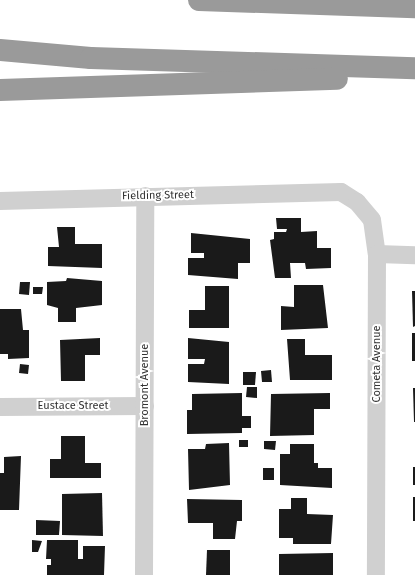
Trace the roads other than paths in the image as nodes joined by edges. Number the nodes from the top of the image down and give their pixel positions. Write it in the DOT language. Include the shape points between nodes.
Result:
graph roads {
  1 [pos="199,0"];
  2 [pos="415,6"];
  3 [pos="0,50"];
  4 [pos="415,68"];
  5 [pos="415,77"];
  6 [pos="0,90"];
  7 [pos="317,192"];
  8 [pos="145,196"];
  9 [pos="0,201"];
  10 [pos="377,254"];
  11 [pos="415,255"];
  12 [pos="0,406"];
  13 [pos="145,406"];
  14 [pos="144,575"];
  15 [pos="376,575"];
  1 -- 2 [label="highway"];
  3 -- 4 [label="highway" via="91,58"];
  5 -- 6 [label="highway"];
  7 -- 8 [label="street, Fielding Street"];
  7 -- 10 [label="street, Cometa Avenue" via="341,192 357,202 372,220"];
  8 -- 9 [label="street, Fielding Street"];
  8 -- 13 [label="street, Bromont Avenue"];
  10 -- 11 [label="street"];
  10 -- 15 [label="street, Cometa Avenue"];
  12 -- 13 [label="street, Eustace Street"];
  13 -- 14 [label="street, Bromont Avenue"];
}
